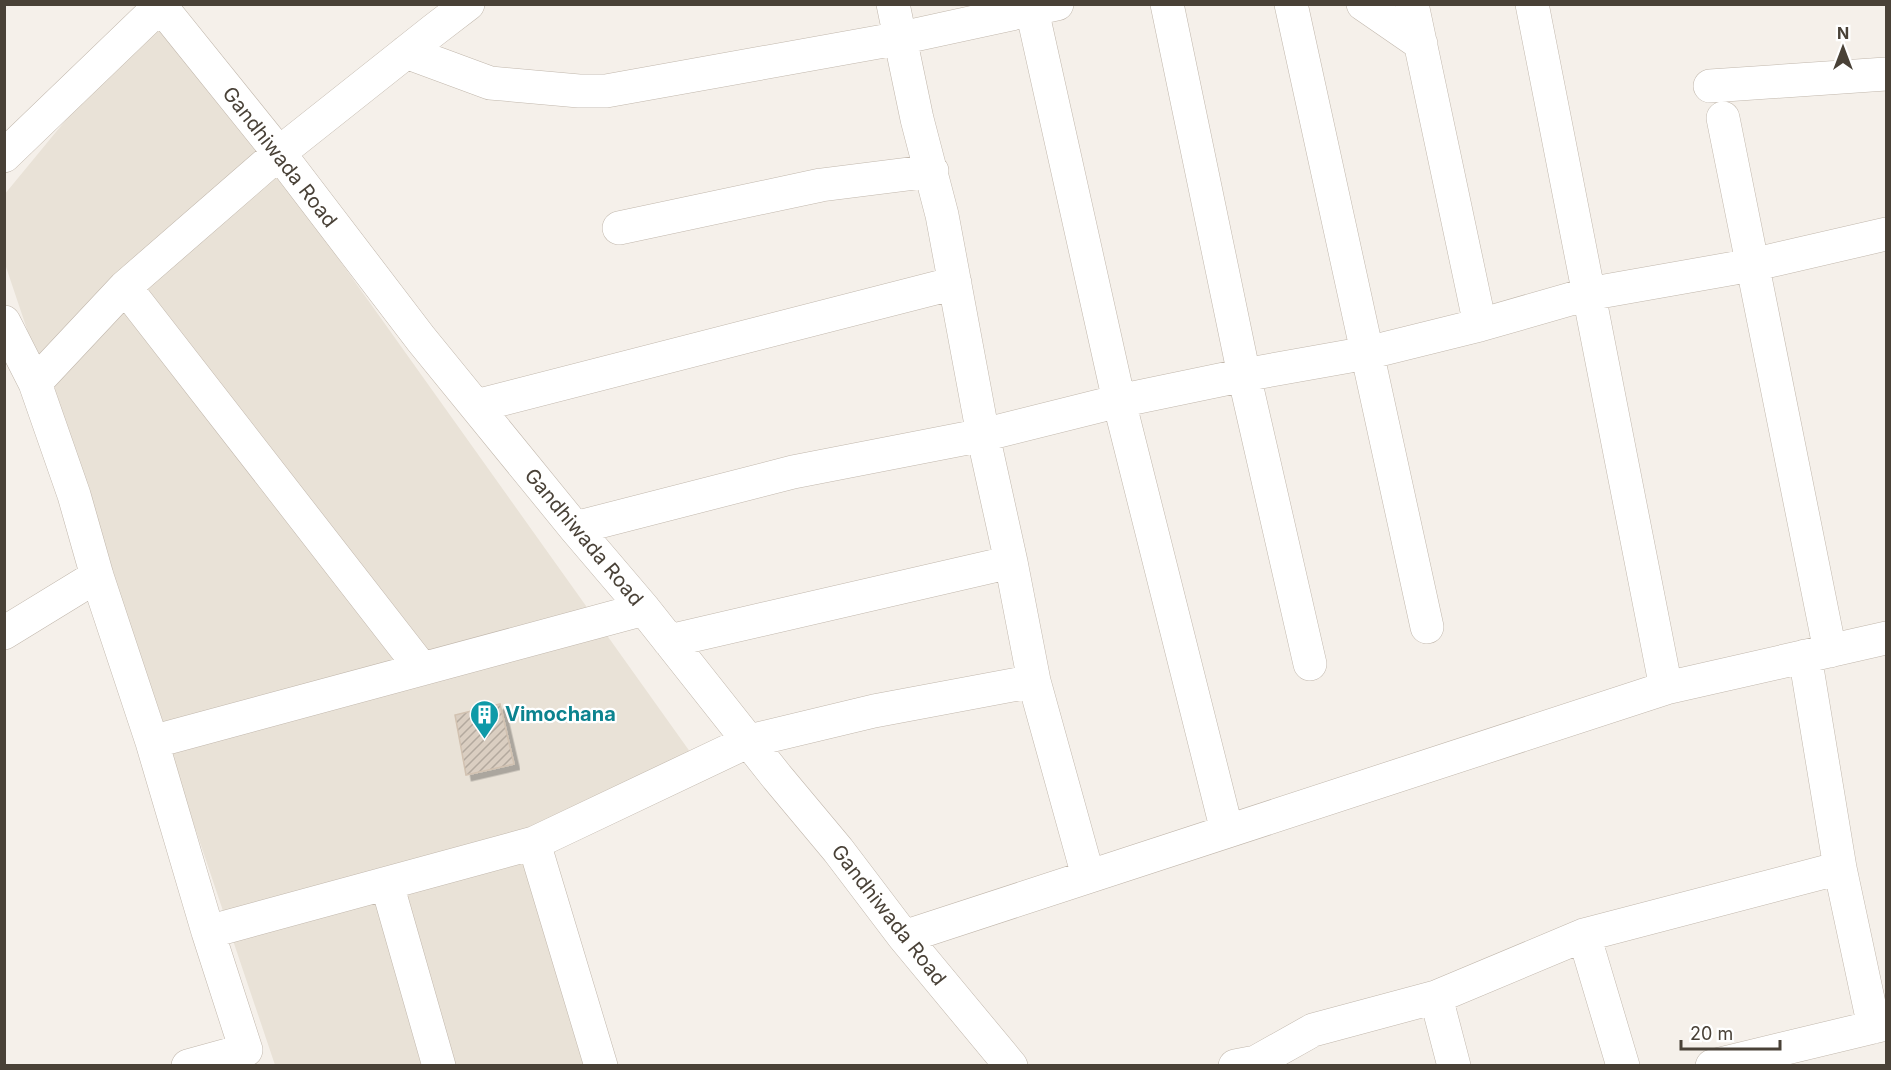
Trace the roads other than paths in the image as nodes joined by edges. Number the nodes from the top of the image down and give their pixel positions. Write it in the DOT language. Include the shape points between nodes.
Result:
graph roads {
  1 [pos="468,4"];
  2 [pos="893,4"];
  3 [pos="1167,4"];
  4 [pos="1291,4"];
  5 [pos="1363,4"];
  6 [pos="1412,4"];
  7 [pos="1532,4"];
  8 [pos="160,5"];
  9 [pos="1045,7"];
  10 [pos="901,38"];
  11 [pos="1421,44"];
  12 [pos="406,52"];
  13 [pos="1887,74"];
  14 [pos="1710,87"];
  15 [pos="1723,118"];
  16 [pos="279,153"];
  17 [pos="4,156"];
  18 [pos="932,171"];
  19 [pos="619,228"];
  20 [pos="1887,234"];
  21 [pos="1752,265"];
  22 [pos="955,283"];
  23 [pos="125,287"];
  24 [pos="1588,294"];
  25 [pos="4,322"];
  26 [pos="1480,325"];
  27 [pos="1367,353"];
  28 [pos="1244,375"];
  29 [pos="35,383"];
  30 [pos="1119,401"];
  31 [pos="477,406"];
  32 [pos="983,435"];
  33 [pos="575,528"];
  34 [pos="1011,562"];
  35 [pos="97,576"];
  36 [pos="644,609"];
  37 [pos="1426,627"];
  38 [pos="4,633"];
  39 [pos="1887,638"];
  40 [pos="669,641"];
  41 [pos="1817,653"];
  42 [pos="1310,664"];
  43 [pos="422,669"];
  44 [pos="1034,681"];
  45 [pos="1666,688"];
  46 [pos="749,741"];
  47 [pos="152,742"];
  48 [pos="1227,831"];
  49 [pos="534,843"];
  50 [pos="1840,868"];
  51 [pos="1088,876"];
  52 [pos="387,884"];
  53 [pos="208,932"];
  54 [pos="1584,935"];
  55 [pos="903,937"];
  56 [pos="1436,997"];
  57 [pos="1880,1026"];
  58 [pos="249,1058"];
  59 [pos="1250,1064"];
  60 [pos="188,1065"];
  61 [pos="439,1065"];
  62 [pos="601,1065"];
  63 [pos="1011,1065"];
  64 [pos="1454,1065"];
  65 [pos="1623,1065"];
  66 [pos="1712,1065"];
  1 -- 12 [label="street"];
  2 -- 10 [label="street"];
  3 -- 28 [label="street"];
  4 -- 27 [label="street"];
  5 -- 11 [label="street"];
  6 -- 11 [label="street"];
  7 -- 24 [label="street"];
  8 -- 16 [label="street, Gandhiwada Road"];
  8 -- 17 [label="street"];
  9 -- 10 [label="street"];
  9 -- 30 [label="street"];
  10 -- 12 [label="street" via="606,91 490,83"];
  10 -- 18 [label="street"];
  11 -- 26 [label="street"];
  12 -- 16 [label="street"];
  13 -- 14 [label="street"];
  15 -- 21 [label="street"];
  16 -- 23 [label="street"];
  16 -- 31 [label="street, Gandhiwada Road"];
  18 -- 19 [label="street" via="821,185"];
  18 -- 22 [label="street"];
  20 -- 21 [label="street"];
  21 -- 24 [label="street"];
  21 -- 41 [label="street"];
  22 -- 31 [label="street"];
  22 -- 32 [label="street"];
  23 -- 29 [label="street"];
  23 -- 43 [label="street"];
  24 -- 26 [label="street"];
  24 -- 45 [label="street"];
  25 -- 29 [label="street"];
  26 -- 27 [label="street"];
  27 -- 28 [label="street"];
  27 -- 37 [label="street"];
  28 -- 30 [label="street"];
  28 -- 42 [label="street"];
  29 -- 35 [label="street"];
  30 -- 32 [label="street"];
  30 -- 48 [label="street"];
  31 -- 33 [label="street, Gandhiwada Road"];
  32 -- 33 [label="street" via="793,472"];
  32 -- 34 [label="street"];
  33 -- 36 [label="street, Gandhiwada Road"];
  34 -- 40 [label="street"];
  34 -- 44 [label="street"];
  35 -- 38 [label="street"];
  35 -- 47 [label="street"];
  36 -- 40 [label="street, Gandhiwada Road"];
  36 -- 43 [label="street"];
  39 -- 41 [label="street"];
  40 -- 46 [label="street, Gandhiwada Road"];
  41 -- 45 [label="street"];
  41 -- 50 [label="street"];
  43 -- 47 [label="street"];
  44 -- 46 [label="street" via="874,711"];
  44 -- 51 [label="street"];
  45 -- 48 [label="street"];
  46 -- 49 [label="street"];
  46 -- 55 [label="street, Gandhiwada Road"];
  47 -- 53 [label="street"];
  48 -- 51 [label="street"];
  49 -- 52 [label="street"];
  49 -- 62 [label="street"];
  50 -- 54 [label="street"];
  50 -- 57 [label="street"];
  51 -- 55 [label="street"];
  52 -- 53 [label="street"];
  52 -- 61 [label="street"];
  53 -- 58 [label="street"];
  54 -- 56 [label="street"];
  54 -- 65 [label="street"];
  55 -- 63 [label="street, Gandhiwada Road"];
  56 -- 59 [label="street" via="1313,1030"];
  56 -- 64 [label="street"];
  57 -- 66 [label="street"];
  58 -- 60 [label="street"];
}
